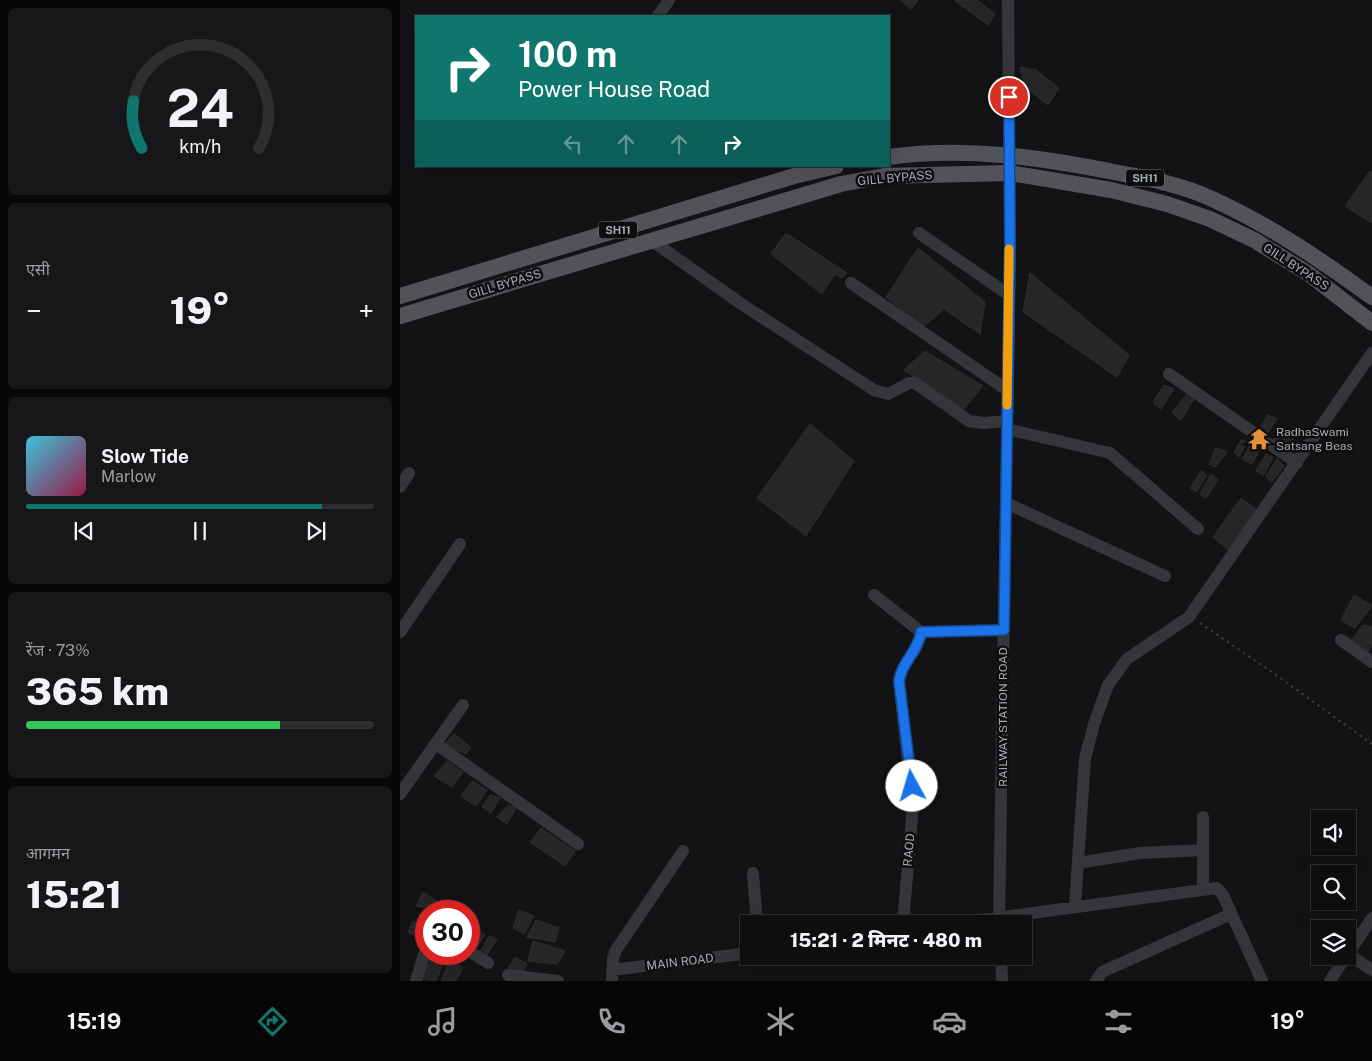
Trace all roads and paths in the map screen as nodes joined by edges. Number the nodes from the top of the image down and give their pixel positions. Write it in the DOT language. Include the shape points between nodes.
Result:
graph roads {
  1 [pos="669,0"];
  2 [pos="1008,0"];
  3 [pos="659,15"];
  4 [pos="1009,156"];
  5 [pos="890,157"];
  6 [pos="832,167"];
  7 [pos="1010,173"];
  8 [pos="919,233"];
  9 [pos="651,240"];
  10 [pos="851,283"];
  11 [pos="1009,295"];
  12 [pos="400,296"];
  13 [pos="1372,298"];
  14 [pos="400,316"];
  15 [pos="1372,323"];
  16 [pos="1372,354"];
  17 [pos="1169,374"];
  18 [pos="1007,390"];
  19 [pos="1007,425"];
  20 [pos="1297,462"];
  21 [pos="410,473"];
  22 [pos="400,487"];
  23 [pos="1006,503"];
  24 [pos="1198,529"];
  25 [pos="460,544"];
  26 [pos="1165,576"];
  27 [pos="874,595"];
  28 [pos="1190,616"];
  29 [pos="1004,630"];
  30 [pos="400,632"];
  31 [pos="921,632"];
  32 [pos="1341,640"];
  33 [pos="1372,662"];
  34 [pos="462,705"];
  35 [pos="436,744"];
  36 [pos="1372,744"];
  37 [pos="400,794"];
  38 [pos="1203,817"];
  39 [pos="578,844"];
  40 [pos="1203,850"];
  41 [pos="683,851"];
  42 [pos="1078,863"];
  43 [pos="754,872"];
  44 [pos="1203,889"];
  45 [pos="1075,906"];
  46 [pos="1231,914"];
  47 [pos="756,915"];
  48 [pos="904,915"];
  49 [pos="999,915"];
  50 [pos="1026,915"];
  51 [pos="1372,918"];
  52 [pos="1356,942"];
  53 [pos="740,955"];
  54 [pos="480,957"];
  55 [pos="1356,960"];
  56 [pos="488,962"];
  57 [pos="421,965"];
  58 [pos="1001,965"];
  59 [pos="1340,965"];
  60 [pos="1372,970"];
  61 [pos="508,975"];
  62 [pos="612,976"];
  63 [pos="416,981"];
  64 [pos="558,981"];
  65 [pos="1002,981"];
  66 [pos="1096,981"];
  67 [pos="1262,981"];
  68 [pos="1330,981"];
  1 -- 3 [label="street"];
  2 -- 4 [label="street, RAILWAY STATION ROAD"];
  4 -- 5 [label="main road, GILL BYPASS / SH11" via="957,153"];
  4 -- 7 [label="street, RAILWAY STATION ROAD"];
  4 -- 13 [label="main road, GILL BYPASS / SH11" via="1071,163 1158,181 1208,197 1289,241"];
  6 -- 12 [label="main road, GILL BYPASS / SH11"];
  7 -- 9 [label="main road, GILL BYPASS / SH11" via="884,176 840,184"];
  7 -- 11 [label="street, RAILWAY STATION ROAD"];
  7 -- 15 [label="main road, GILL BYPASS / SH11" via="1111,190 1210,219 1254,240 1309,274"];
  8 -- 11 [label="street"];
  9 -- 14 [label="main road, GILL BYPASS / SH11"];
  9 -- 19 [label="street" via="740,303 874,390 888,394 915,383 969,421"];
  10 -- 18 [label="street"];
  11 -- 18 [label="street, RAILWAY STATION ROAD"];
  16 -- 20 [label="street"];
  17 -- 20 [label="street"];
  18 -- 19 [label="street, RAILWAY STATION ROAD"];
  19 -- 23 [label="street, RAILWAY STATION ROAD"];
  19 -- 24 [label="street" via="1110,453"];
  20 -- 28 [label="street"];
  21 -- 22 [label="street"];
  23 -- 26 [label="street"];
  23 -- 29 [label="street, RAILWAY STATION ROAD"];
  25 -- 30 [label="street"];
  27 -- 31 [label="street"];
  28 -- 36 [label="path"];
  28 -- 42 [label="street" via="1127,659 1108,685 1086,758"];
  29 -- 31 [label="street"];
  29 -- 49 [label="street, RAILWAY STATION ROAD"];
  31 -- 48 [label="street, RAOD" via="899,681 913,805"];
  32 -- 33 [label="street"];
  34 -- 35 [label="street"];
  35 -- 37 [label="street"];
  35 -- 39 [label="street"];
  38 -- 40 [label="street"];
  40 -- 42 [label="street" via="1140,853"];
  40 -- 44 [label="street"];
  41 -- 62 [label="street" via="616,950"];
  42 -- 45 [label="street"];
  43 -- 47 [label="street"];
  44 -- 45 [label="street"];
  44 -- 46 [label="street" via="1220,890"];
  45 -- 50 [label="street"];
  46 -- 66 [label="street" via="1102,972"];
  46 -- 67 [label="street"];
  51 -- 52 [label="street"];
  53 -- 62 [label="street, MAIN ROAD"];
  54 -- 56 [label="street"];
  55 -- 60 [label="street"];
  57 -- 63 [label="street"];
  58 -- 65 [label="street"];
  59 -- 68 [label="street"];
  61 -- 64 [label="street"];
}
